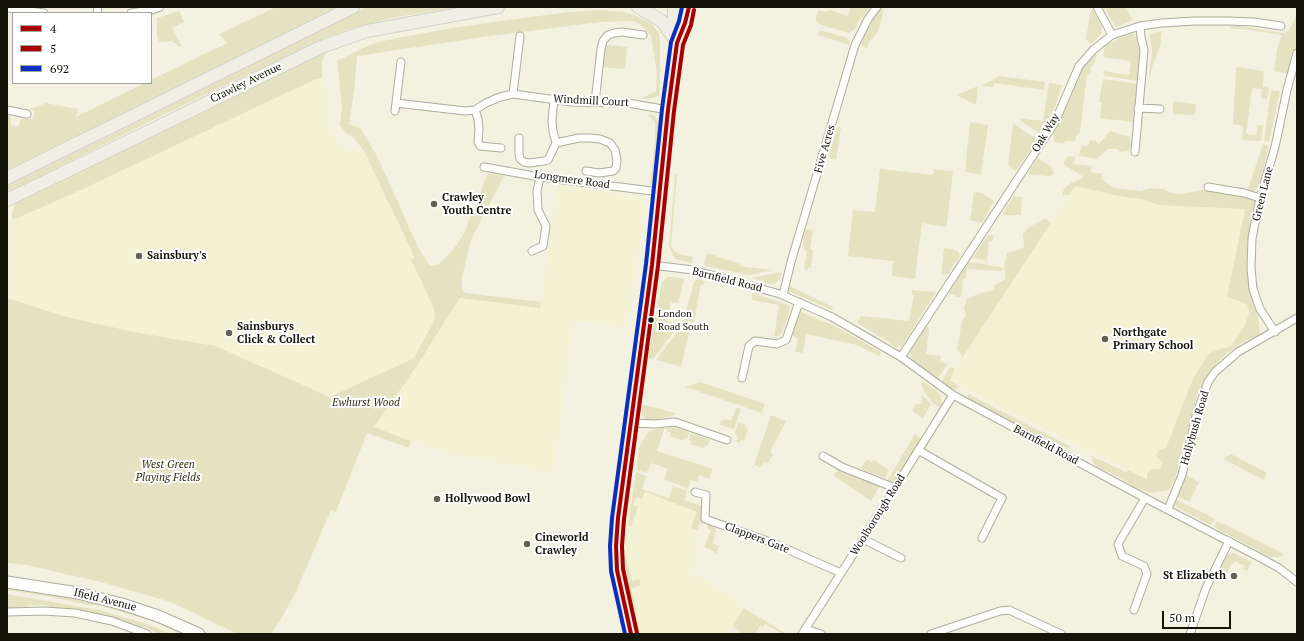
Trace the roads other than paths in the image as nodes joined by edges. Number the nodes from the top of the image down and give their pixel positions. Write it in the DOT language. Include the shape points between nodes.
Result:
graph roads {
  1 [pos="160,7"];
  2 [pos="353,7"];
  3 [pos="498,7"];
  4 [pos="638,7"];
  5 [pos="674,7"];
  6 [pos="689,7"];
  7 [pos="877,7"];
  8 [pos="1097,7"];
  9 [pos="7,8"];
  10 [pos="37,12"];
  11 [pos="138,12"];
  12 [pos="1140,26"];
  13 [pos="1281,26"];
  14 [pos="643,35"];
  15 [pos="1112,35"];
  16 [pos="520,36"];
  17 [pos="677,43"];
  18 [pos="1297,53"];
  19 [pos="401,62"];
  20 [pos="513,94"];
  21 [pos="554,99"];
  22 [pos="396,102"];
  23 [pos="594,102"];
  24 [pos="1138,108"];
  25 [pos="1160,109"];
  26 [pos="7,110"];
  27 [pos="475,110"];
  28 [pos="668,110"];
  29 [pos="395,111"];
  30 [pos="27,114"];
  31 [pos="519,138"];
  32 [pos="556,143"];
  33 [pos="501,148"];
  34 [pos="1135,152"];
  35 [pos="484,167"];
  36 [pos="586,171"];
  37 [pos="540,177"];
  38 [pos="7,178"];
  39 [pos="1208,187"];
  40 [pos="660,192"];
  41 [pos="1260,198"];
  42 [pos="7,200"];
  43 [pos="532,251"];
  44 [pos="652,265"];
  45 [pos="783,295"];
  46 [pos="799,302"];
  47 [pos="1297,318"];
  48 [pos="1274,332"];
  49 [pos="901,357"];
  50 [pos="742,378"];
  51 [pos="953,395"];
  52 [pos="632,423"];
  53 [pos="727,440"];
  54 [pos="918,450"];
  55 [pos="823,456"];
  56 [pos="895,488"];
  57 [pos="695,492"];
  58 [pos="1145,498"];
  59 [pos="1168,509"];
  60 [pos="982,538"];
  61 [pos="863,539"];
  62 [pos="1228,541"];
  63 [pos="901,558"];
  64 [pos="841,573"];
  65 [pos="7,582"];
  66 [pos="1297,582"];
  67 [pos="1134,610"];
  68 [pos="7,612"];
  69 [pos="804,631"];
  70 [pos="148,634"];
  71 [pos="199,634"];
  72 [pos="631,634"];
  73 [pos="821,634"];
  74 [pos="931,634"];
  75 [pos="1060,634"];
  76 [pos="1190,634"];
  1 -- 11 [label="street"];
  2 -- 38 [label="main road, Crawley Avenue"];
  3 -- 42 [label="main road, Crawley Avenue" via="384,28 350,36 321,47"];
  4 -- 17 [label="main road" via="662,21"];
  5 -- 17 [label="main road"];
  6 -- 17 [label="main road"];
  7 -- 45 [label="street, Five Acres" via="868,19 856,45"];
  8 -- 15 [label="street"];
  9 -- 10 [label="street"];
  12 -- 13 [label="street, Oak Way" via="1195,21 1254,22"];
  12 -- 15 [label="street, Oak Way"];
  12 -- 24 [label="street" via="1144,50"];
  14 -- 23 [label="street" via="614,33 603,41"];
  15 -- 49 [label="street, Oak Way" via="1093,50 1079,66 1055,122"];
  16 -- 20 [label="street"];
  17 -- 28 [label="main road"];
  18 -- 41 [label="street, Green Lane"];
  19 -- 22 [label="street"];
  20 -- 21 [label="street, Windmill Court"];
  20 -- 27 [label="street, Windmill Court" via="486,102"];
  21 -- 23 [label="street, Windmill Court"];
  21 -- 32 [label="street" via="553,126"];
  22 -- 27 [label="street" via="465,111"];
  22 -- 29 [label="street"];
  23 -- 28 [label="street, Windmill Court" via="628,102"];
  24 -- 25 [label="street"];
  24 -- 34 [label="street"];
  26 -- 30 [label="street"];
  27 -- 33 [label="street" via="480,146"];
  28 -- 40 [label="main road"];
  31 -- 32 [label="street" via="520,159 529,163 548,160"];
  32 -- 36 [label="street" via="590,138 610,143 615,150 616,168 613,171 599,173"];
  35 -- 37 [label="street, Longmere Road"];
  37 -- 40 [label="street, Longmere Road"];
  37 -- 43 [label="street" via="537,191 538,210 546,226 543,246"];
  39 -- 41 [label="street"];
  40 -- 44 [label="main road"];
  41 -- 48 [label="street, Green Lane" via="1252,238 1253,289 1260,309"];
  44 -- 45 [label="street, Barnfield Road" via="701,272"];
  44 -- 52 [label="main road"];
  45 -- 46 [label="street, Barnfield Road"];
  46 -- 49 [label="street, Barnfield Road" via="832,317"];
  46 -- 50 [label="street" via="786,340 777,344 755,341 749,346"];
  47 -- 48 [label="street, Hollybush Road"];
  48 -- 59 [label="street, Hollybush Road" via="1238,352 1215,372 1208,382 1196,416 1182,475"];
  49 -- 51 [label="street, Barnfield Road"];
  51 -- 54 [label="street, Woolborough Road"];
  51 -- 58 [label="street, Barnfield Road"];
  52 -- 53 [label="street" via="675,422"];
  52 -- 72 [label="main road" via="622,487 616,559"];
  54 -- 56 [label="street, Woolborough Road"];
  54 -- 60 [label="street" via="1002,498"];
  55 -- 56 [label="street"];
  56 -- 61 [label="street, Woolborough Road"];
  57 -- 64 [label="street, Clappers Gate" via="706,495 705,519 773,543"];
  58 -- 59 [label="street, Barnfield Road"];
  58 -- 67 [label="street" via="1118,544 1122,556 1144,566 1147,574"];
  59 -- 62 [label="street, Barnfield Road"];
  61 -- 63 [label="street"];
  61 -- 64 [label="street, Woolborough Road"];
  62 -- 66 [label="street, Barnfield Road" via="1278,568"];
  62 -- 76 [label="street" via="1206,588"];
  64 -- 69 [label="street, Woolborough Road"];
  65 -- 71 [label="street, Ifield Avenue" via="78,593 122,604"];
  68 -- 70 [label="street" via="75,613 112,621"];
  69 -- 73 [label="street"];
  74 -- 75 [label="street" via="1009,610"];
}
